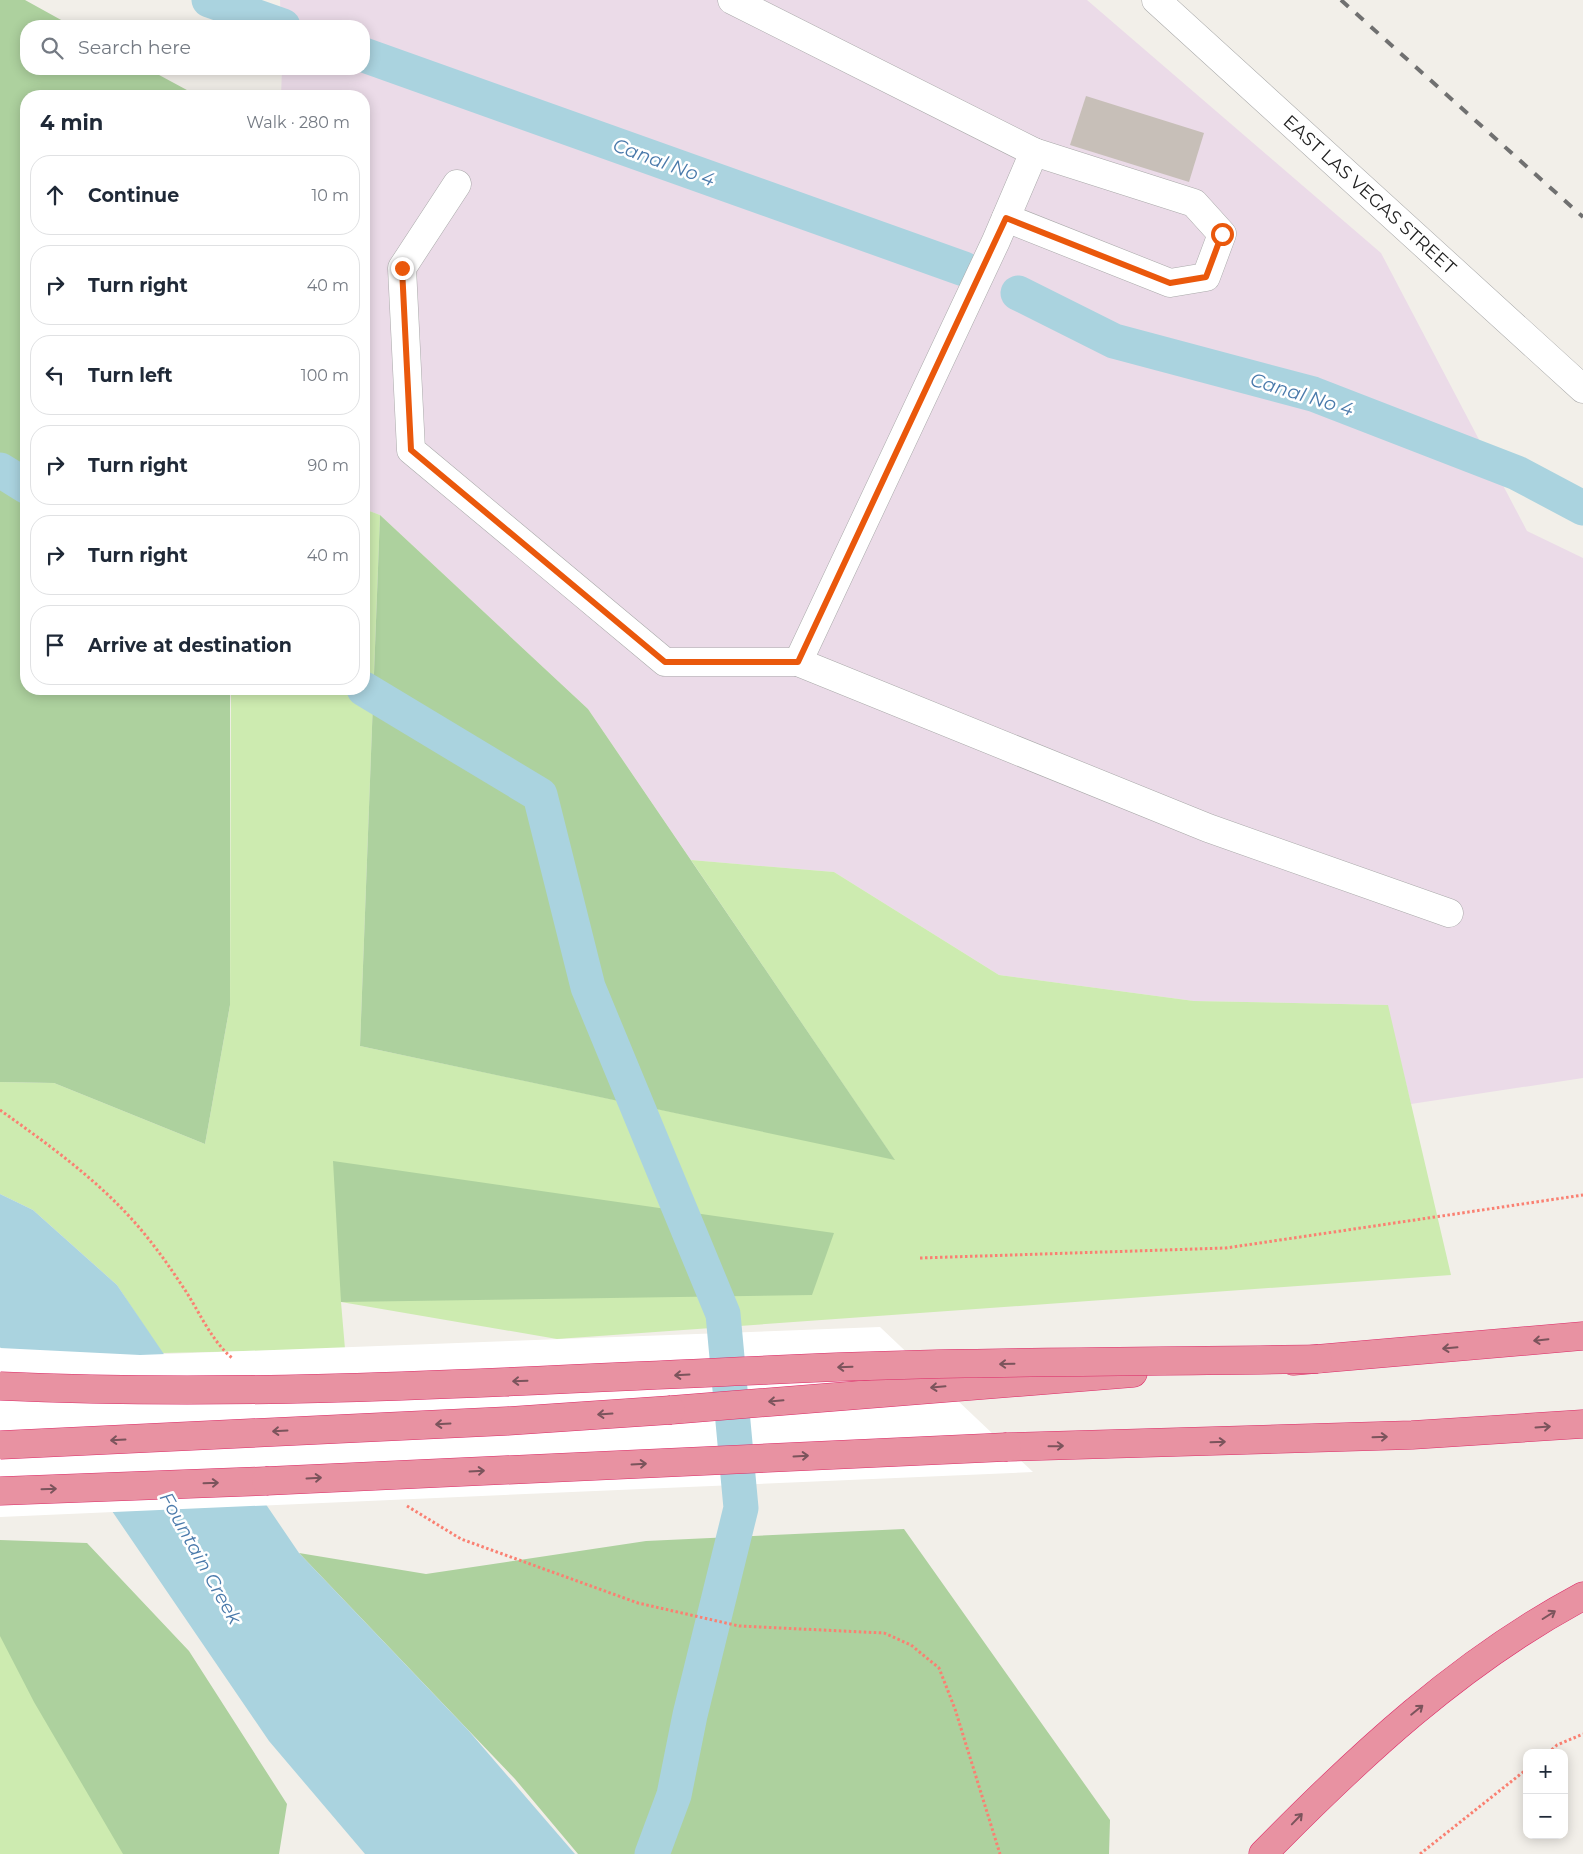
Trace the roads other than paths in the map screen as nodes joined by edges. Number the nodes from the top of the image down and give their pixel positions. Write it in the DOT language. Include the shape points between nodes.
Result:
graph roads {
  1 [pos="732,0"];
  2 [pos="1156,0"];
  3 [pos="1034,152"];
  4 [pos="457,184"];
  5 [pos="1006,218"];
  6 [pos="1583,389"];
  7 [pos="798,662"];
  8 [pos="1449,913"];
  9 [pos="1583,1336"];
  10 [pos="1318,1359"];
  11 [pos="0,1386"];
  12 [pos="1583,1424"];
  13 [pos="0,1444"];
  14 [pos="0,1491"];
  15 [pos="1583,1596"];
  16 [pos="1263,1854"];
  1 -- 3 [label="street"];
  2 -- 6 [label="street, EAST LAS VEGAS STREET"];
  3 -- 5 [label="street"];
  3 -- 5 [label="street" via="1194,203 1222,234 1206,277 1170,283"];
  4 -- 7 [label="street" via="402,268 411,450 665,662"];
  5 -- 7 [label="street"];
  7 -- 8 [label="street" via="1208,828"];
  9 -- 10 [label="highway, one-way"];
  10 -- 11 [label="highway, one-way, bridge" via="872,1366 271,1390 96,1391"];
  10 -- 13 [label="highway, one-way, bridge" via="671,1410"];
  14 -- 12 [label="highway, one-way, bridge" via="1007,1447 1412,1435"];
  16 -- 15 [label="highway, one-way" via="1382,1739 1446,1686 1507,1641"];
}
